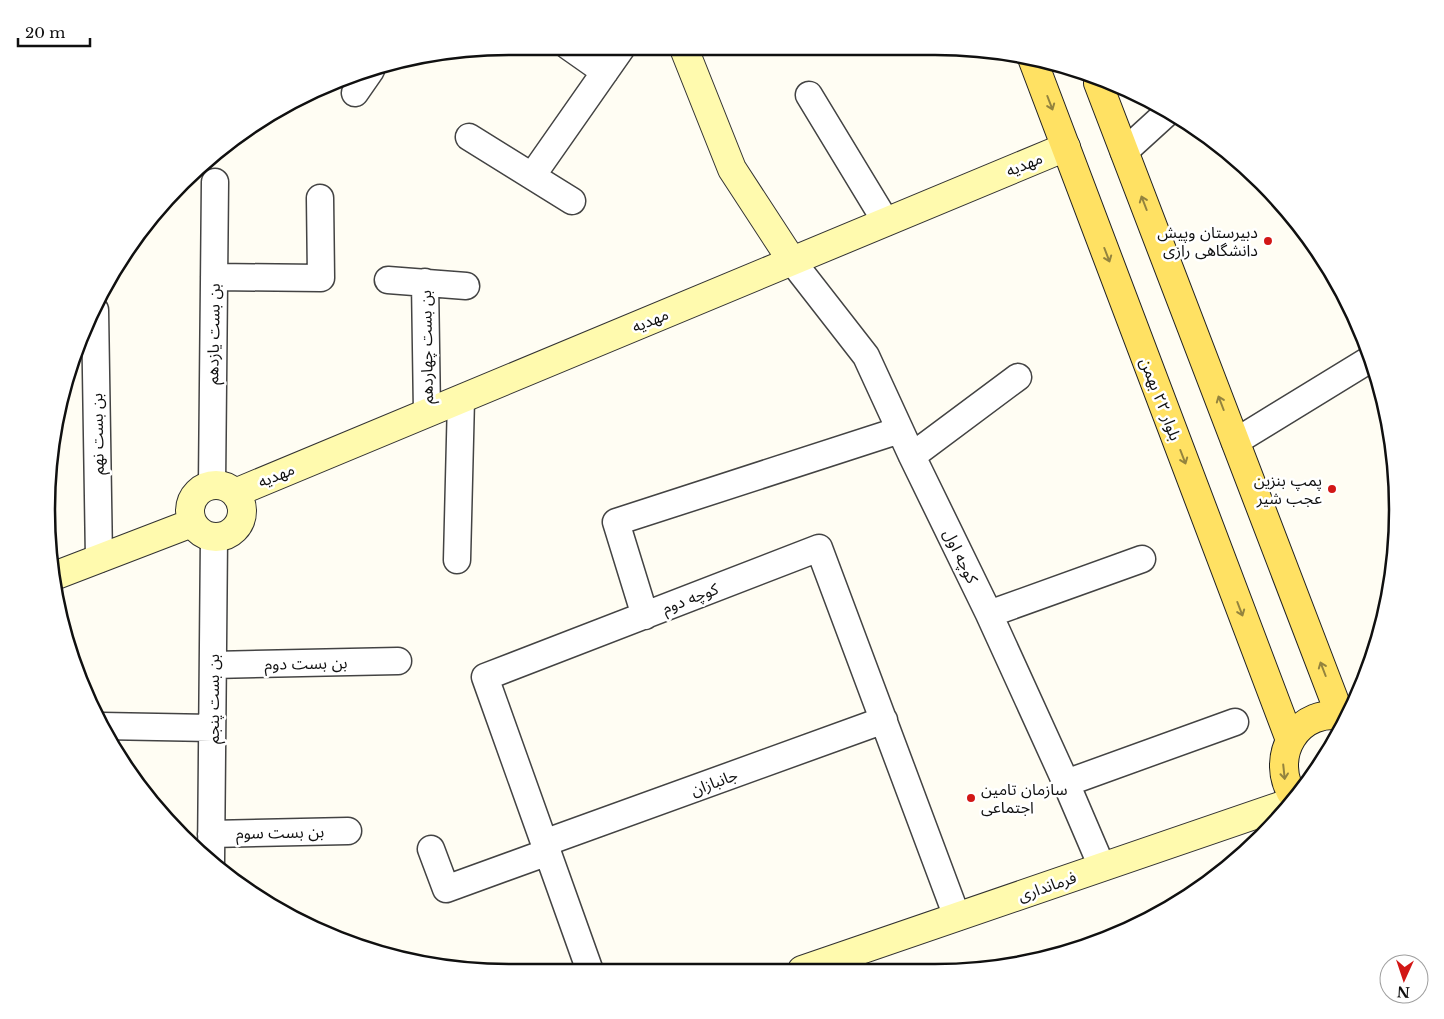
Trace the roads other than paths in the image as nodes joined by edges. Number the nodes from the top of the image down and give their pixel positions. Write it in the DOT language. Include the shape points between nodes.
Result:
graph roads {
  1 [pos="581,55"];
  2 [pos="617,55"];
  3 [pos="686,55"];
  4 [pos="1035,67"];
  5 [pos="605,72"];
  6 [pos="365,78"];
  7 [pos="1100,87"];
  8 [pos="355,93"];
  9 [pos="808,95"];
  10 [pos="1162,116"];
  11 [pos="469,137"];
  12 [pos="1066,147"];
  13 [pos="1124,152"];
  14 [pos="532,176"];
  15 [pos="215,182"];
  16 [pos="320,198"];
  17 [pos="572,201"];
  18 [pos="886,222"];
  19 [pos="792,261"];
  20 [pos="214,277"];
  21 [pos="388,280"];
  22 [pos="425,282"];
  23 [pos="466,286"];
  24 [pos="95,324"];
  25 [pos="1365,362"];
  26 [pos="1018,377"];
  27 [pos="461,399"];
  28 [pos="427,413"];
  29 [pos="900,430"];
  30 [pos="1236,442"];
  31 [pos="912,456"];
  32 [pos="223,489"];
  33 [pos="203,530"];
  34 [pos="99,559"];
  35 [pos="1142,559"];
  36 [pos="457,560"];
  37 [pos="60,574"];
  38 [pos="989,614"];
  39 [pos="645,616"];
  40 [pos="398,661"];
  41 [pos="213,665"];
  42 [pos="1342,711"];
  43 [pos="1339,716"];
  44 [pos="884,720"];
  45 [pos="1235,722"];
  46 [pos="110,726"];
  47 [pos="212,728"];
  48 [pos="1290,740"];
  49 [pos="1066,783"];
  50 [pos="1291,791"];
  51 [pos="1278,807"];
  52 [pos="348,830"];
  53 [pos="211,834"];
  54 [pos="546,848"];
  55 [pos="431,850"];
  56 [pos="211,852"];
  57 [pos="1102,867"];
  58 [pos="957,917"];
  59 [pos="587,964"];
  60 [pos="820,964"];
  1 -- 5 [label="street"];
  2 -- 5 [label="street"];
  3 -- 19 [label="street" via="732,169"];
  4 -- 12 [label="main road, بلوار ۲۲ بهمن, one-way"];
  5 -- 14 [label="street"];
  6 -- 8 [label="street"];
  7 -- 13 [label="main road"];
  9 -- 18 [label="street"];
  10 -- 13 [label="street"];
  11 -- 14 [label="street"];
  12 -- 18 [label="street, مهدیه"];
  12 -- 48 [label="main road, بلوار ۲۲ بهمن, one-way"];
  30 -- 13 [label="main road, one-way"];
  14 -- 17 [label="street"];
  15 -- 20 [label="street, بن بست یازدهم"];
  16 -- 20 [label="street" via="321,278"];
  18 -- 19 [label="street, مهدیه"];
  19 -- 27 [label="street, مهدیه"];
  19 -- 29 [label="street, کوچه اول" via="866,356"];
  20 -- 32 [label="street, بن بست یازدهم"];
  21 -- 22 [label="street"];
  22 -- 23 [label="street"];
  22 -- 28 [label="street, بن بست چهاردهم"];
  24 -- 34 [label="street, بن بست نهم"];
  25 -- 30 [label="street"];
  26 -- 31 [label="street"];
  27 -- 28 [label="street, مهدیه"];
  27 -- 36 [label="street"];
  28 -- 32 [label="street, مهدیه"];
  29 -- 31 [label="street, کوچه اول"];
  29 -- 39 [label="street" via="616,522"];
  42 -- 30 [label="main road, one-way"];
  31 -- 38 [label="street, کوچه اول"];
  32 -- 33 [label="street" via="197,492 192,499 190,507"];
  32 -- 33 [label="street" via="240,500 241,518 231,532 223,536"];
  33 -- 34 [label="street"];
  33 -- 41 [label="street, بن بست پنجم"];
  34 -- 37 [label="street"];
  35 -- 38 [label="street"];
  38 -- 49 [label="street, کوچه اول"];
  39 -- 44 [label="street, کوچه دوم" via="819,548"];
  39 -- 54 [label="street, کوچه دوم" via="485,677"];
  40 -- 41 [label="street, بن بست دوم"];
  41 -- 47 [label="street, بن بست پنجم"];
  43 -- 48 [label="main road" via="1326,715 1311,720"];
  44 -- 54 [label="street, جانبازان"];
  44 -- 58 [label="street, کوچه دوم"];
  45 -- 49 [label="street"];
  46 -- 47 [label="street"];
  47 -- 53 [label="street, بن بست پنجم"];
  48 -- 50 [label="main road, one-way" via="1283,771"];
  49 -- 57 [label="street, کوچه اول"];
  51 -- 57 [label="street, فرمانداری"];
  52 -- 53 [label="street, بن بست سوم"];
  53 -- 56 [label="street, بن بست پنجم"];
  54 -- 55 [label="street, جانبازان" via="446,889"];
  54 -- 59 [label="street, کوچه دوم"];
  57 -- 58 [label="street, فرمانداری"];
  58 -- 60 [label="street, فرمانداری"];
}
